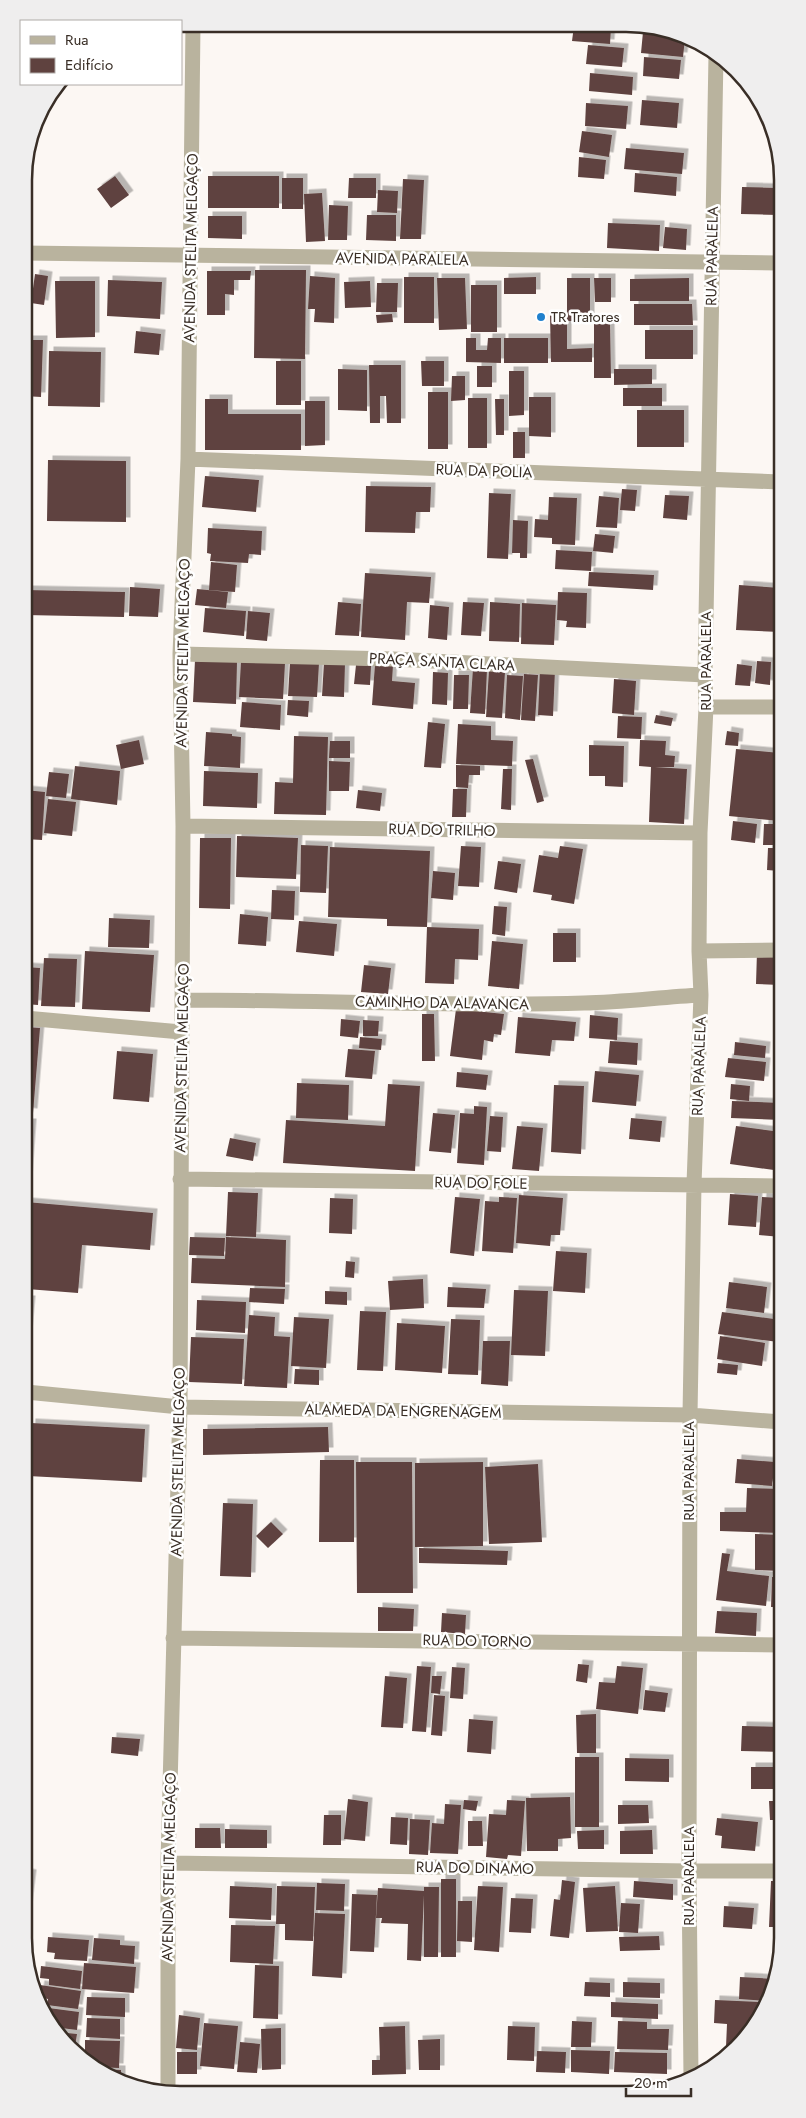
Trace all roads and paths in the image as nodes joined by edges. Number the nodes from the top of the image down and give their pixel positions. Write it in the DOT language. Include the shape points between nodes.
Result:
graph roads {
  1 [pos="194,33"];
  2 [pos="716,63"];
  3 [pos="33,253"];
  4 [pos="190,257"];
  5 [pos="712,262"];
  6 [pos="774,263"];
  7 [pos="188,459"];
  8 [pos="708,480"];
  9 [pos="774,482"];
  10 [pos="180,654"];
  11 [pos="705,675"];
  12 [pos="706,707"];
  13 [pos="774,707"];
  14 [pos="183,826"];
  15 [pos="700,833"];
  16 [pos="774,950"];
  17 [pos="699,951"];
  18 [pos="701,995"];
  19 [pos="182,1000"];
  20 [pos="33,1019"];
  21 [pos="181,1032"];
  22 [pos="180,1179"];
  23 [pos="694,1184"];
  24 [pos="773,1186"];
  25 [pos="32,1393"];
  26 [pos="180,1407"];
  27 [pos="690,1415"];
  28 [pos="773,1421"];
  29 [pos="173,1638"];
  30 [pos="688,1643"];
  31 [pos="773,1645"];
  32 [pos="168,1863"];
  33 [pos="689,1871"];
  34 [pos="773,1871"];
  35 [pos="691,2070"];
  36 [pos="168,2085"];
  1 -- 4 [label="street, AVENIDA STELITA MELGAÇO"];
  2 -- 5 [label="street, RUA PARALELA"];
  3 -- 4 [label="street, AVENIDA PARALELA"];
  4 -- 5 [label="street, AVENIDA PARALELA"];
  4 -- 7 [label="street, AVENIDA STELITA MELGAÇO"];
  5 -- 6 [label="street, AVENIDA PARALELA"];
  5 -- 8 [label="street, RUA PARALELA"];
  7 -- 8 [label="street, RUA DA POLIA"];
  7 -- 10 [label="street, AVENIDA STELITA MELGAÇO"];
  8 -- 9 [label="street, RUA DA POLIA"];
  8 -- 11 [label="street, RUA PARALELA"];
  10 -- 11 [label="street, PRAÇA SANTA CLARA" via="392,659"];
  10 -- 14 [label="street, AVENIDA STELITA MELGAÇO"];
  11 -- 12 [label="street, RUA PARALELA"];
  12 -- 13 [label="street"];
  12 -- 15 [label="street, RUA PARALELA"];
  14 -- 15 [label="street, RUA DO TRILHO"];
  14 -- 19 [label="street, AVENIDA STELITA MELGAÇO"];
  15 -- 17 [label="street, RUA PARALELA"];
  16 -- 17 [label="street"];
  17 -- 18 [label="street, RUA PARALELA"];
  18 -- 19 [label="street, CAMINHO DA ALAVANCA" via="586,1003"];
  18 -- 23 [label="street, RUA PARALELA"];
  19 -- 21 [label="street, AVENIDA STELITA MELGAÇO"];
  20 -- 21 [label="street"];
  21 -- 22 [label="street, AVENIDA STELITA MELGAÇO"];
  22 -- 23 [label="street, RUA DO FOLE"];
  22 -- 26 [label="street, AVENIDA STELITA MELGAÇO"];
  23 -- 24 [label="street, RUA DO FOLE"];
  23 -- 27 [label="street, RUA PARALELA"];
  25 -- 26 [label="street, ALAMEDA DA ENGRENAGEM"];
  26 -- 27 [label="street, ALAMEDA DA ENGRENAGEM"];
  26 -- 29 [label="street, AVENIDA STELITA MELGAÇO"];
  27 -- 28 [label="street, ALAMEDA DA ENGRENAGEM"];
  27 -- 30 [label="street, RUA PARALELA"];
  29 -- 30 [label="street, RUA DO TORNO"];
  29 -- 32 [label="street, AVENIDA STELITA MELGAÇO"];
  30 -- 31 [label="street, RUA DO TORNO"];
  30 -- 33 [label="street, RUA PARALELA"];
  32 -- 33 [label="street, RUA DO DINAMO"];
  32 -- 36 [label="street, AVENIDA STELITA MELGAÇO"];
  33 -- 34 [label="street, RUA DO DINAMO"];
  33 -- 35 [label="street, RUA PARALELA"];
}
